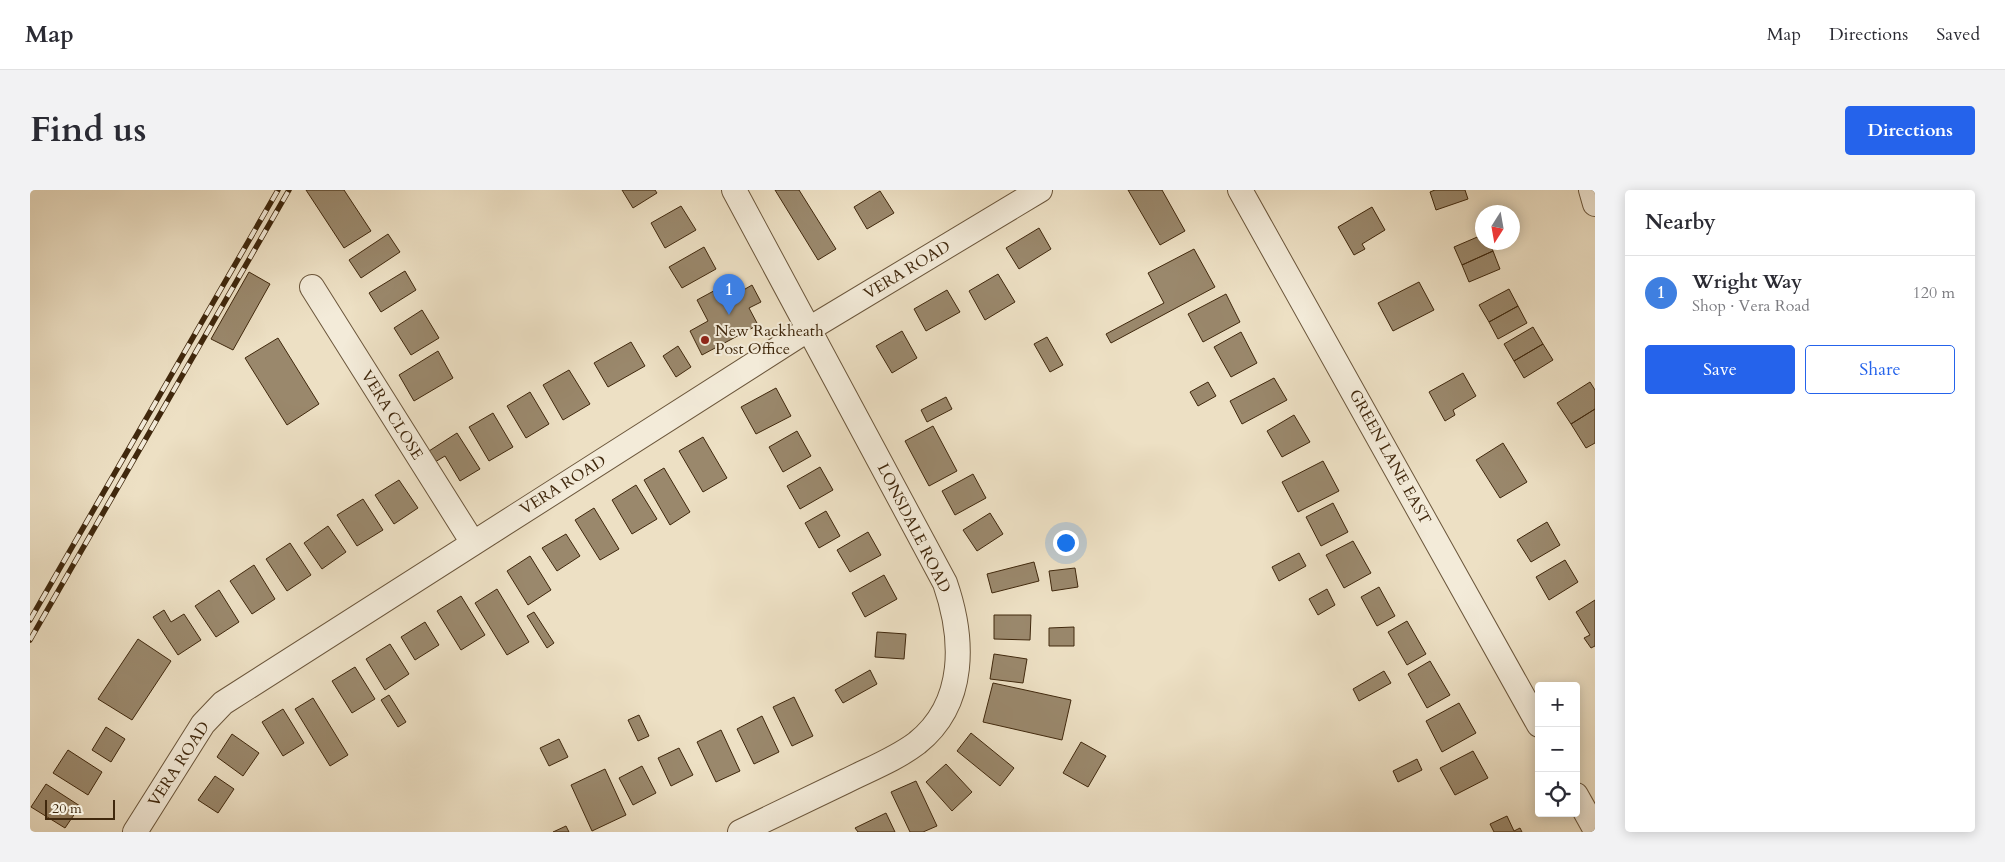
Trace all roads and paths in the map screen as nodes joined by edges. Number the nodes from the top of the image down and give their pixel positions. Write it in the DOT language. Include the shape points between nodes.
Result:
graph roads {
  1 [pos="734,190"];
  2 [pos="1040,190"];
  3 [pos="1240,190"];
  4 [pos="1591,190"];
  5 [pos="1595,204"];
  6 [pos="312,288"];
  7 [pos="809,329"];
  8 [pos="473,542"];
  9 [pos="1535,718"];
  10 [pos="1580,802"];
  11 [pos="1595,830"];
  12 [pos="134,832"];
  13 [pos="740,832"];
  1 -- 7 [label="street, LONSDALE ROAD"];
  2 -- 7 [label="street, VERA ROAD"];
  3 -- 9 [label="street, GREEN LANE EAST"];
  4 -- 5 [label="street"];
  6 -- 8 [label="street, VERA CLOSE"];
  7 -- 8 [label="street, VERA ROAD"];
  7 -- 13 [label="street, LONSDALE ROAD" via="945,583 958,635 958,672 950,700 937,722 917,743 891,759"];
  8 -- 12 [label="street, VERA ROAD" via="224,703 203,724"];
  10 -- 11 [label="street"];
}
